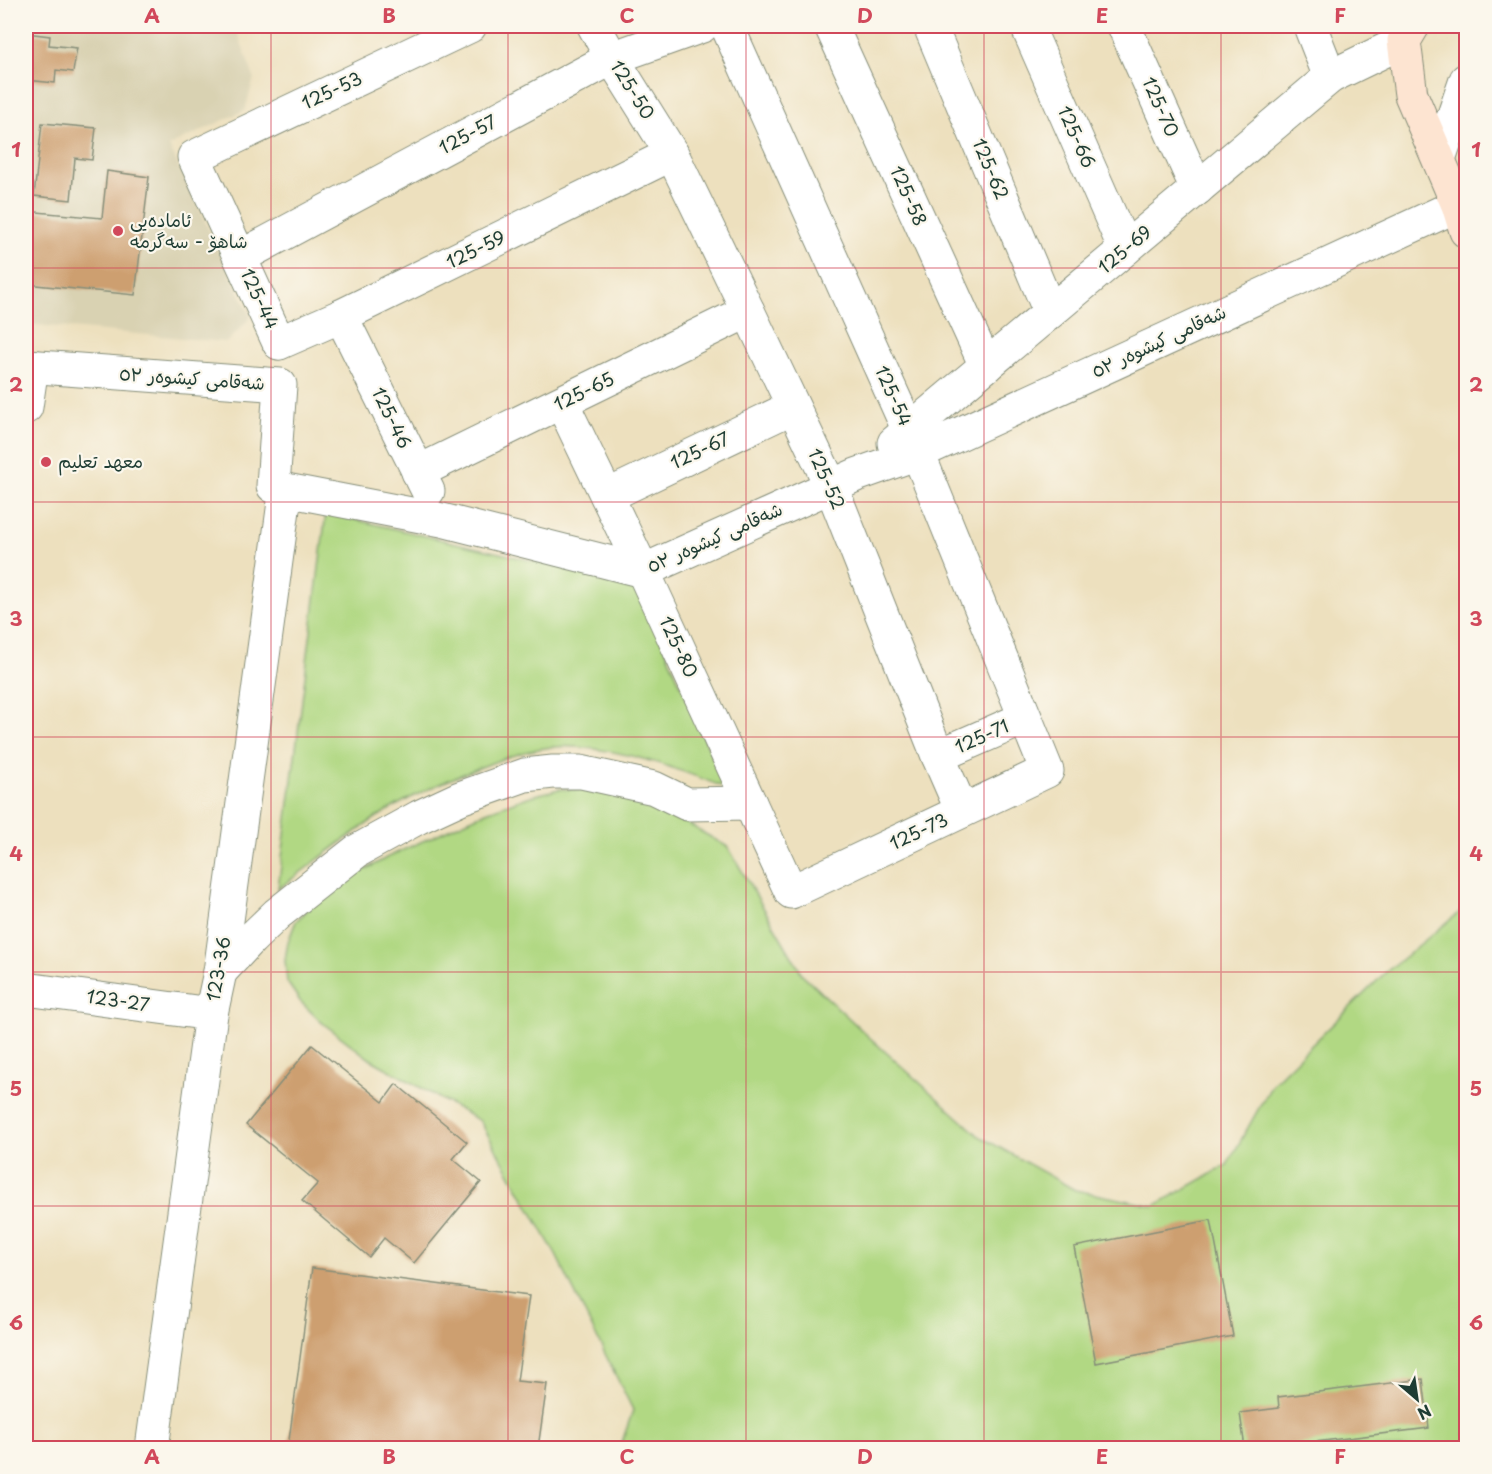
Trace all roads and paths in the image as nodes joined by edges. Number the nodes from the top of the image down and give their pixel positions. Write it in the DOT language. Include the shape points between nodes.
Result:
graph roads {
  1 [pos="470,26"];
  2 [pos="594,26"];
  3 [pos="702,26"];
  4 [pos="727,26"];
  5 [pos="831,26"];
  6 [pos="930,26"];
  7 [pos="1027,26"];
  8 [pos="1310,26"];
  9 [pos="1135,29"];
  10 [pos="1409,33"];
  11 [pos="612,58"];
  12 [pos="1330,76"];
  13 [pos="1467,80"];
  14 [pos="672,154"];
  15 [pos="194,157"];
  16 [pos="1439,159"];
  17 [pos="1197,189"];
  18 [pos="1462,218"];
  19 [pos="1125,249"];
  20 [pos="240,257"];
  21 [pos="748,311"];
  22 [pos="1050,312"];
  23 [pos="341,316"];
  24 [pos="279,343"];
  25 [pos="29,366"];
  26 [pos="986,366"];
  27 [pos="254,383"];
  28 [pos="562,403"];
  29 [pos="26,407"];
  30 [pos="793,407"];
  31 [pos="913,442"];
  32 [pos="418,472"];
  33 [pos="843,481"];
  34 [pos="286,490"];
  35 [pos="607,496"];
  36 [pos="442,520"];
  37 [pos="643,571"];
  38 [pos="1025,718"];
  39 [pos="938,756"];
  40 [pos="1047,771"];
  41 [pos="750,803"];
  42 [pos="962,811"];
  43 [pos="791,892"];
  44 [pos="220,972"];
  45 [pos="26,989"];
  46 [pos="211,1014"];
  47 [pos="152,1449"];
  1 -- 15 [label="street, 125-53"];
  2 -- 11 [label="street, 125-50"];
  3 -- 11 [label="street, 125-57"];
  4 -- 31 [label="street, 125-54"];
  5 -- 26 [label="street, 125-58"];
  6 -- 22 [label="street, 125-62"];
  7 -- 19 [label="street, 125-66"];
  8 -- 12 [label="street"];
  9 -- 17 [label="street, 125-70"];
  10 -- 12 [label="street, 125-69"];
  10 -- 16 [label="street" via="1412,95"];
  11 -- 14 [label="street, 125-50"];
  11 -- 20 [label="street, 125-57"];
  12 -- 17 [label="street, 125-69"];
  13 -- 16 [label="street"];
  14 -- 21 [label="street, 125-52"];
  14 -- 23 [label="street, 125-59"];
  15 -- 20 [label="street, 125-44"];
  16 -- 18 [label="street"];
  17 -- 19 [label="street, 125-69"];
  18 -- 31 [label="street, شەقامی کیشوەر ٥٣"];
  19 -- 22 [label="street, 125-69"];
  20 -- 24 [label="street, 125-44"];
  21 -- 28 [label="street, 125-65"];
  21 -- 30 [label="street, 125-52"];
  22 -- 26 [label="street, 125-69"];
  23 -- 24 [label="street, 125-59"];
  23 -- 32 [label="street, 125-46"];
  24 -- 27 [label="street"];
  25 -- 27 [label="street, شەقامی کیشوەر ٥٣"];
  25 -- 29 [label="street"];
  26 -- 31 [label="street, 125-69"];
  27 -- 34 [label="street, شەقامی کیشوەر ٥٣" via="280,386 273,486"];
  28 -- 32 [label="street, 125-65"];
  28 -- 35 [label="street, 125-80"];
  30 -- 33 [label="street, 125-52"];
  30 -- 35 [label="street, 125-67"];
  31 -- 33 [label="street, 125-69"];
  31 -- 38 [label="street, 125-54"];
  32 -- 36 [label="street, 125-46"];
  33 -- 37 [label="street, شەقامی کیشوەر ٥٣"];
  33 -- 39 [label="street, 125-52"];
  34 -- 36 [label="street, شەقامی کیشوەر ٥٣"];
  34 -- 44 [label="street, 123-36"];
  35 -- 37 [label="street, 125-80"];
  36 -- 37 [label="street, شەقامی کیشوەر ٥٣"];
  37 -- 41 [label="street, 125-80"];
  38 -- 39 [label="street, 125-71"];
  38 -- 40 [label="street, 125-54"];
  39 -- 42 [label="street, 125-52"];
  40 -- 42 [label="street, 125-73"];
  41 -- 43 [label="street, 125-80"];
  41 -- 44 [label="street" via="687,804 654,788 581,772 525,775 460,798 357,851 278,914"];
  42 -- 43 [label="street, 125-73"];
  44 -- 46 [label="street, 123-36"];
  45 -- 46 [label="street, 123-27"];
  46 -- 47 [label="street, 123-36"];
}
